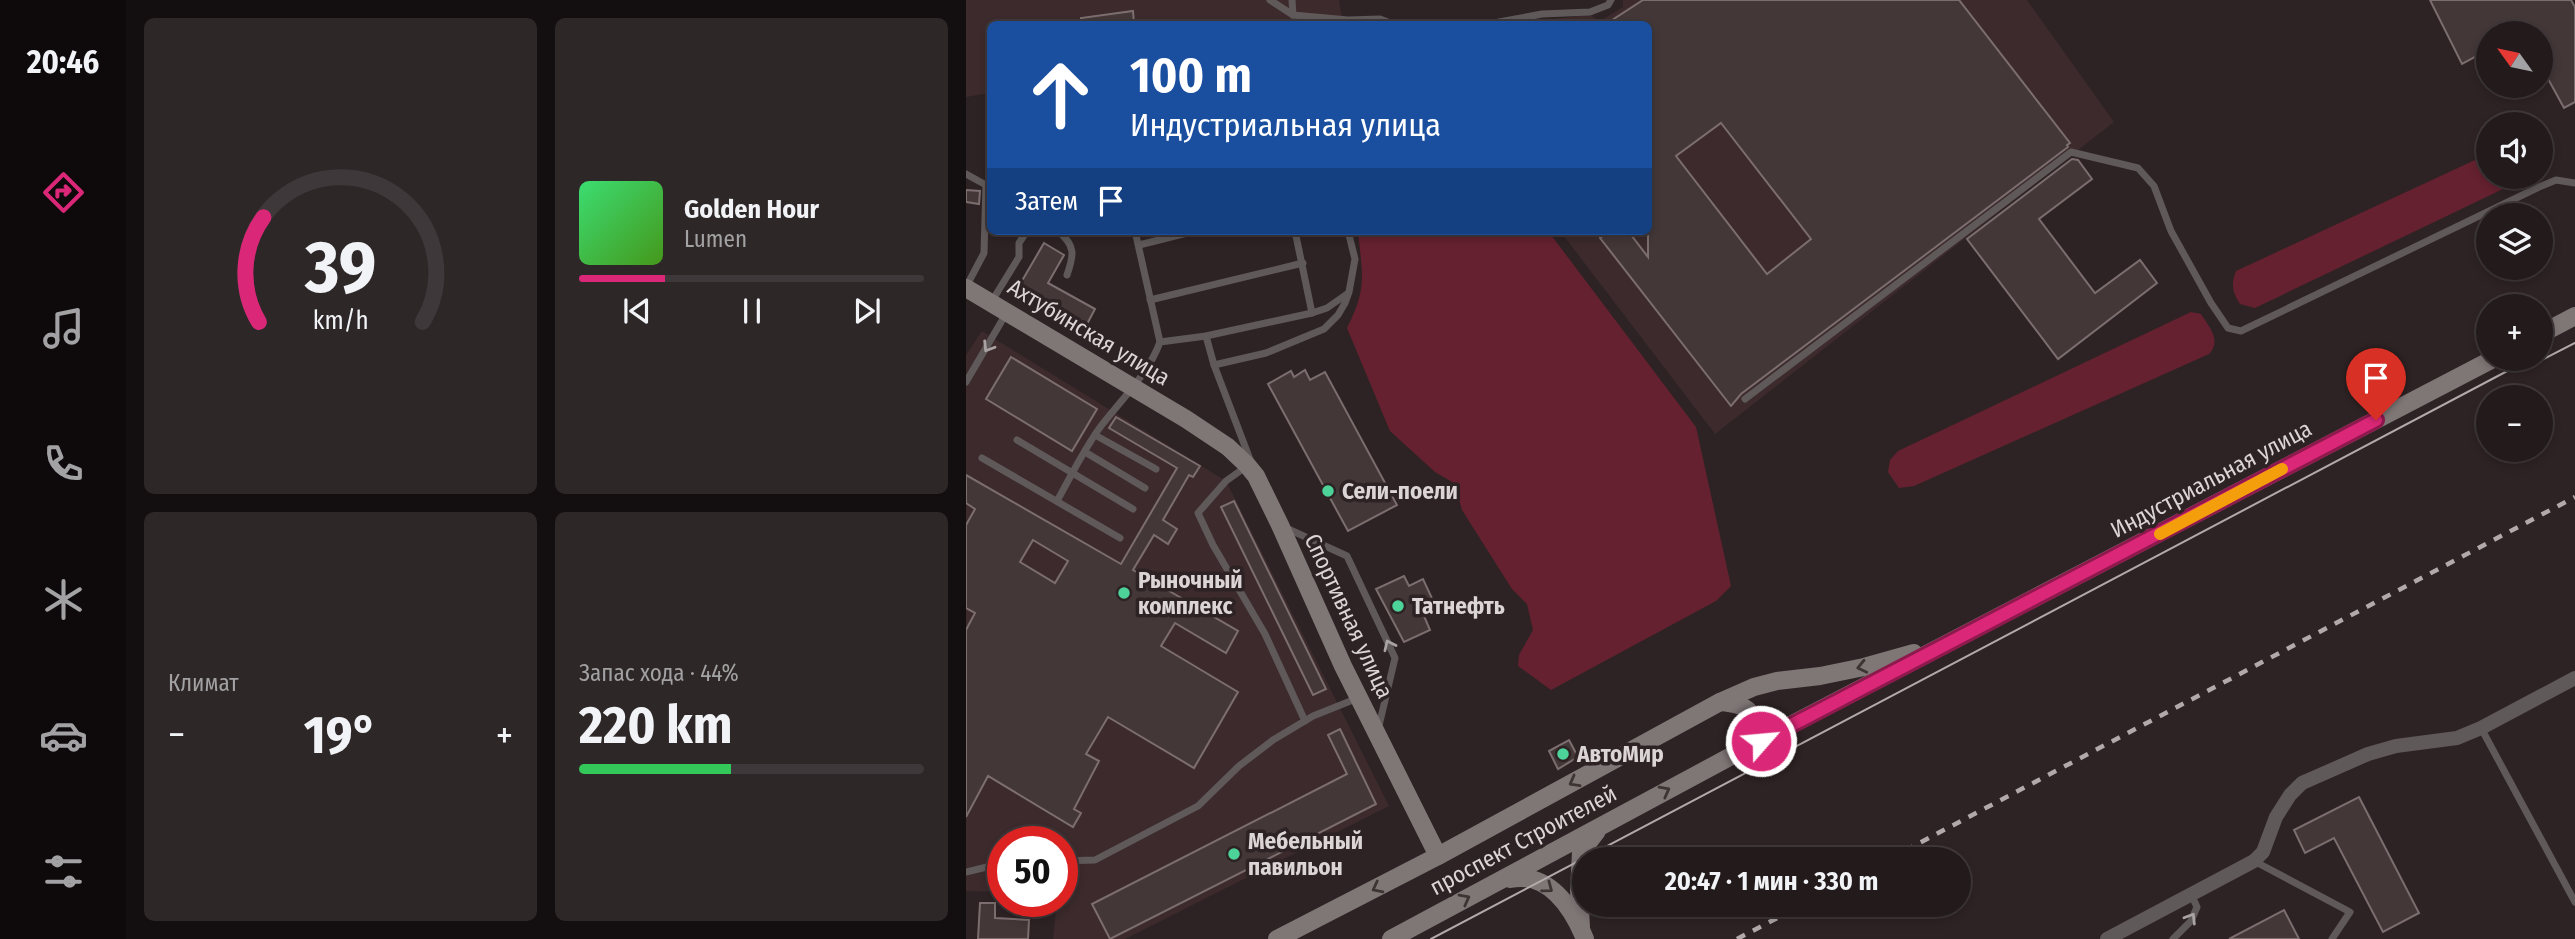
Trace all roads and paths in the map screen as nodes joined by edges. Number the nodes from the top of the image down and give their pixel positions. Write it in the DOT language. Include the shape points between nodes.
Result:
graph roads {
  1 [pos="1269,0"];
  2 [pos="1292,0"];
  3 [pos="1611,0"];
  4 [pos="1293,15"];
  5 [pos="1385,21"];
  6 [pos="1504,21"];
  7 [pos="966,174"];
  8 [pos="2575,183"];
  9 [pos="1024,235"];
  10 [pos="1062,235"];
  11 [pos="1136,235"];
  12 [pos="1179,235"];
  13 [pos="1296,235"];
  14 [pos="1349,235"];
  15 [pos="1139,245"];
  16 [pos="1303,263"];
  17 [pos="1067,275"];
  18 [pos="966,287"];
  19 [pos="1349,292"];
  20 [pos="1150,300"];
  21 [pos="992,302"];
  22 [pos="1007,312"];
  23 [pos="1312,313"];
  24 [pos="2575,316"];
  25 [pos="2553,328"];
  26 [pos="1206,336"];
  27 [pos="1160,342"];
  28 [pos="1214,365"];
  29 [pos="2476,368"];
  30 [pos="966,382"];
  31 [pos="1132,387"];
  32 [pos="1745,399"];
  33 [pos="1186,419"];
  34 [pos="1096,435"];
  35 [pos="1017,440"];
  36 [pos="1085,452"];
  37 [pos="982,458"];
  38 [pos="1156,469"];
  39 [pos="1251,471"];
  40 [pos="1073,473"];
  41 [pos="1146,488"];
  42 [pos="1056,501"];
  43 [pos="1133,509"];
  44 [pos="1280,525"];
  45 [pos="1120,538"];
  46 [pos="1951,642"];
  47 [pos="2575,678"];
  48 [pos="1359,697"];
  49 [pos="1720,702"];
  50 [pos="1305,721"];
  51 [pos="2481,728"];
  52 [pos="1377,734"];
  53 [pos="1737,753"];
  54 [pos="1604,823"];
  55 [pos="1438,856"];
  56 [pos="1078,861"];
  57 [pos="2254,861"];
  58 [pos="987,867"];
  59 [pos="966,872"];
  60 [pos="1496,882"];
  61 [pos="2191,894"];
  62 [pos="2575,902"];
  63 [pos="1583,935"];
  64 [pos="1277,939"];
  65 [pos="1391,939"];
  66 [pos="2107,939"];
  67 [pos="2173,939"];
  68 [pos="2332,939"];
  1 -- 4 [label="lane"];
  2 -- 4 [label="lane"];
  3 -- 6 [label="lane" via="1590,12"];
  4 -- 5 [label="lane"];
  7 -- 18 [label="lane" via="986,185 984,253"];
  8 -- 32 [label="lane" via="2556,180 2539,187 2241,331 2228,328 2211,303 2171,231 2154,186 2138,168 2071,152"];
  9 -- 21 [label="lane" via="1019,257"];
  10 -- 17 [label="lane" via="1074,256"];
  11 -- 15 [label="lane"];
  12 -- 15 [label="lane"];
  13 -- 16 [label="lane"];
  14 -- 19 [label="lane" via="1355,259"];
  15 -- 20 [label="lane"];
  16 -- 20 [label="lane"];
  16 -- 23 [label="lane"];
  18 -- 21 [label="main road, Ахтубинская улица"];
  19 -- 23 [label="lane"];
  19 -- 28 [label="lane" via="1338,315 1324,329 1266,353"];
  20 -- 27 [label="lane"];
  21 -- 22 [label="main road, Ахтубинская улица"];
  22 -- 30 [label="lane, one-way"];
  22 -- 31 [label="main road, Ахтубинская улица"];
  23 -- 26 [label="lane"];
  24 -- 25 [label="main road"];
  26 -- 27 [label="lane"];
  26 -- 28 [label="lane"];
  27 -- 31 [label="lane"];
  28 -- 39 [label="lane"];
  29 -- 46 [label="main road, Индустриальная улица"];
  31 -- 33 [label="main road, Ахтубинская улица"];
  31 -- 34 [label="lane"];
  33 -- 39 [label="main road, Спортивная улица" via="1228,447"];
  34 -- 36 [label="lane"];
  34 -- 38 [label="lane"];
  35 -- 40 [label="lane"];
  36 -- 40 [label="lane"];
  36 -- 41 [label="lane"];
  37 -- 42 [label="lane"];
  39 -- 44 [label="main road, Спортивная улица"];
  39 -- 50 [label="lane" via="1226,481 1198,513 1265,634"];
  40 -- 42 [label="lane"];
  40 -- 43 [label="lane"];
  42 -- 45 [label="lane"];
  44 -- 48 [label="main road, Спортивная улица"];
  52 -- 44 [label="lane, one-way" via="1395,659 1348,556"];
  46 -- 49 [label="main road, проспект Строителей, one-way" via="1864,667 1777,681"];
  46 -- 53 [label="main road, проспект Строителей"];
  47 -- 51 [label="street"];
  48 -- 50 [label="lane"];
  48 -- 52 [label="main road, Спортивная улица"];
  49 -- 53 [label="main road" via="1737,703 1748,708 1751,716 1750,736"];
  49 -- 55 [label="main road, проспект Строителей, one-way"];
  50 -- 56 [label="lane" via="1273,740 1198,806 1096,860"];
  51 -- 57 [label="street" via="2457,738 2368,754 2302,783 2276,817 2263,852"];
  51 -- 62 [label="lane"];
  52 -- 55 [label="main road, Спортивная улица"];
  54 -- 53 [label="main road, проспект Строителей, one-way"];
  54 -- 60 [label="main road, проспект Строителей"];
  54 -- 63 [label="main road" via="1581,852"];
  55 -- 64 [label="main road, проспект Строителей, one-way"];
  57 -- 61 [label="street"];
  57 -- 68 [label="lane" via="2350,912"];
  58 -- 59 [label="lane"];
  60 -- 63 [label="main road, one-way" via="1530,877 1549,885"];
  65 -- 60 [label="main road, проспект Строителей, one-way"];
  61 -- 66 [label="street"];
  67 -- 61 [label="lane, one-way" via="2191,921 2197,907"];
}
